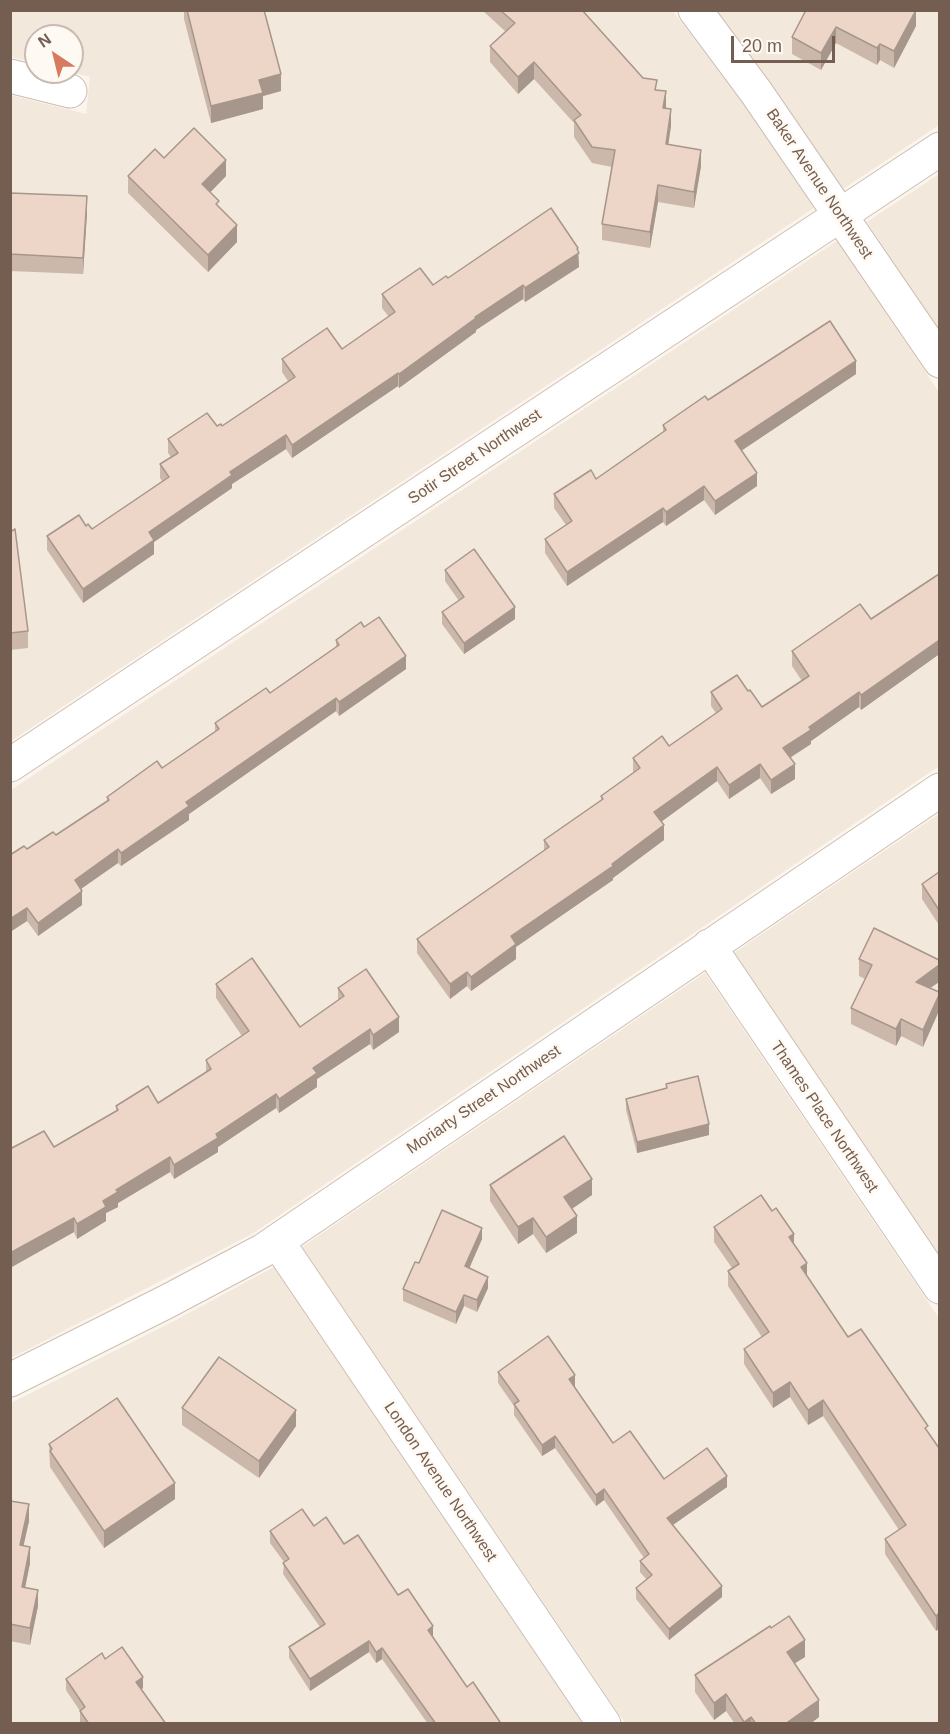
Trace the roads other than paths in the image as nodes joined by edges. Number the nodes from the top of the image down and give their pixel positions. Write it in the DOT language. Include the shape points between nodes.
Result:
graph roads {
  1 [pos="695,10"];
  2 [pos="10,76"];
  3 [pos="70,91"];
  4 [pos="939,149"];
  5 [pos="840,215"];
  6 [pos="939,361"];
  7 [pos="10,765"];
  8 [pos="939,790"];
  9 [pos="709,946"];
  10 [pos="277,1241"];
  11 [pos="939,1287"];
  12 [pos="10,1380"];
  13 [pos="604,1724"];
  1 -- 5 [label="street, Baker Avenue Northwest"];
  2 -- 3 [label="street"];
  4 -- 5 [label="street, Sotir Street Northwest"];
  5 -- 6 [label="street, Baker Avenue Northwest"];
  5 -- 7 [label="street, Sotir Street Northwest"];
  8 -- 9 [label="street, Moriarty Street Northwest"];
  9 -- 10 [label="street, Moriarty Street Northwest"];
  9 -- 11 [label="street, Thames Place Northwest"];
  10 -- 12 [label="street, Moriarty Street Northwest"];
  10 -- 13 [label="street, London Avenue Northwest"];
}
